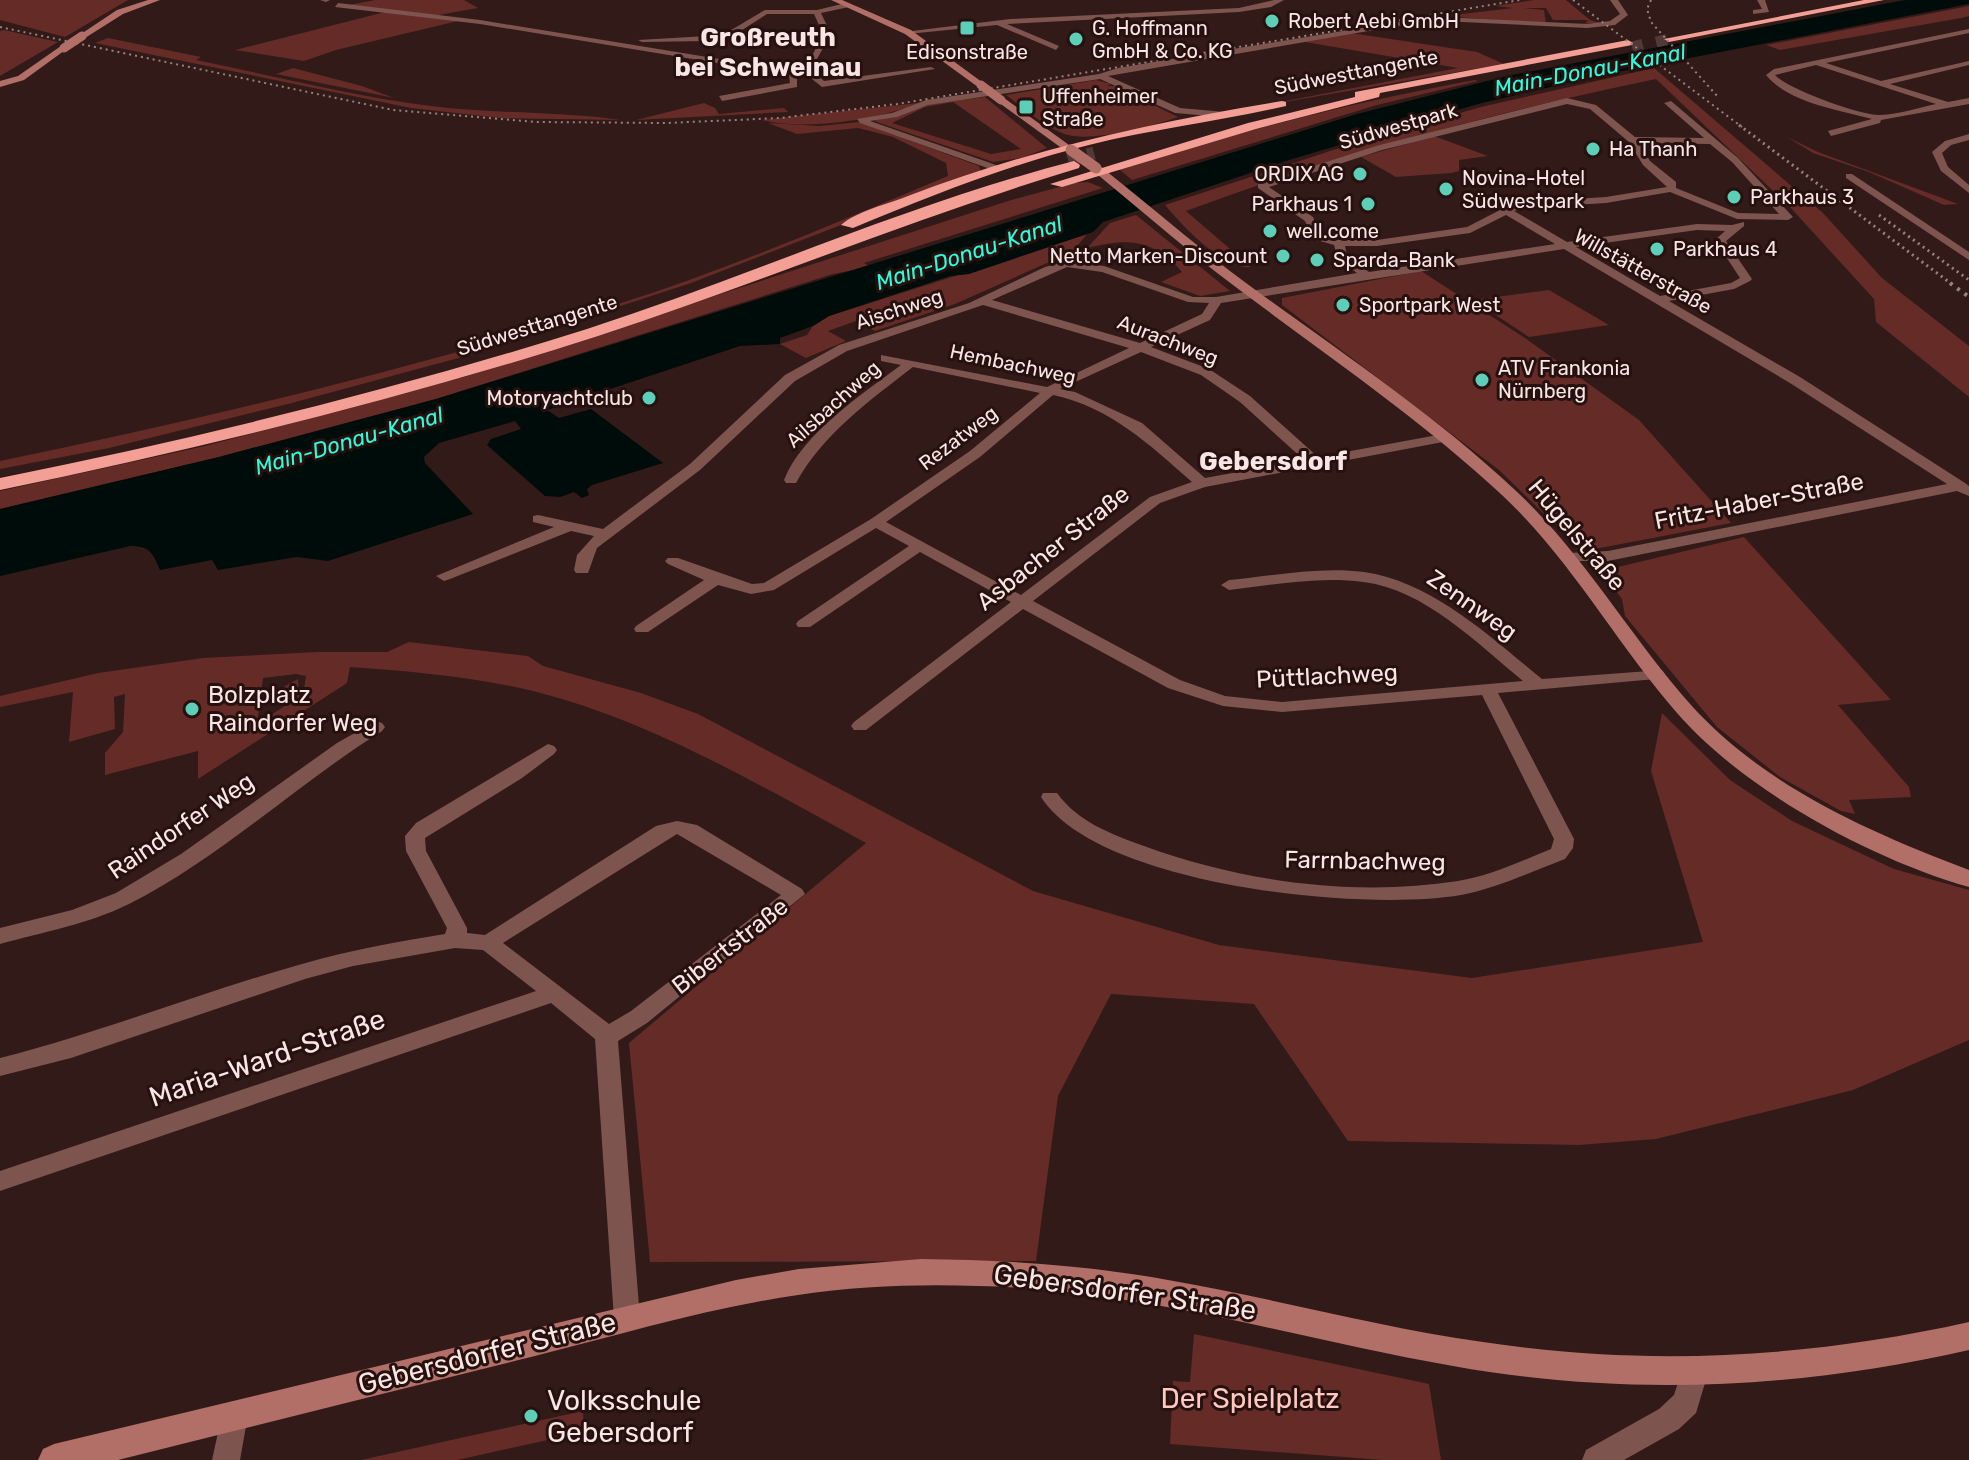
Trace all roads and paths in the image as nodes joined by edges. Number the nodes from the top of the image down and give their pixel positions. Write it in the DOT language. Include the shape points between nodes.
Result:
graph roads {
  1 [pos="141,0"];
  2 [pos="156,0"];
  3 [pos="835,0"];
  4 [pos="1280,0"];
  5 [pos="1614,0"];
  6 [pos="1761,0"];
  7 [pos="1861,0"];
  8 [pos="1879,0"];
  9 [pos="338,5"];
  10 [pos="846,5"];
  11 [pos="817,12"];
  12 [pos="1756,12"];
  13 [pos="997,22"];
  14 [pos="1969,31"];
  15 [pos="908,32"];
  16 [pos="79,36"];
  17 [pos="603,42"];
  18 [pos="1056,48"];
  19 [pos="1816,62"];
  20 [pos="1969,63"];
  21 [pos="931,69"];
  22 [pos="809,72"];
  23 [pos="793,73"];
  24 [pos="1101,76"];
  25 [pos="0,82"];
  26 [pos="1882,83"];
  27 [pos="1356,94"];
  28 [pos="722,98"];
  29 [pos="1969,101"];
  30 [pos="1668,103"];
  31 [pos="1949,106"];
  32 [pos="1969,113"];
  33 [pos="1176,117"];
  34 [pos="1877,118"];
  35 [pos="1831,133"];
  36 [pos="1049,136"];
  37 [pos="1969,137"];
  38 [pos="1100,138"];
  39 [pos="1633,140"];
  40 [pos="1713,141"];
  41 [pos="1070,155"];
  42 [pos="996,168"];
  43 [pos="1103,171"];
  44 [pos="1849,176"];
  45 [pos="1964,182"];
  46 [pos="1671,189"];
  47 [pos="1969,190"];
  48 [pos="1506,211"];
  49 [pos="1734,222"];
  50 [pos="1339,243"];
  51 [pos="1564,246"];
  52 [pos="1969,257"];
  53 [pos="744,271"];
  54 [pos="1368,276"];
  55 [pos="703,294"];
  56 [pos="1255,295"];
  57 [pos="1216,300"];
  58 [pos="1658,300"];
  59 [pos="982,301"];
  60 [pos="1140,347"];
  61 [pos="885,358"];
  62 [pos="911,363"];
  63 [pos="1048,391"];
  64 [pos="1443,438"];
  65 [pos="1315,462"];
  66 [pos="0,475"];
  67 [pos="791,480"];
  68 [pos="1202,483"];
  69 [pos="0,484"];
  70 [pos="1964,489"];
  71 [pos="538,519"];
  72 [pos="876,522"];
  73 [pos="567,527"];
  74 [pos="605,534"];
  75 [pos="920,545"];
  76 [pos="1568,558"];
  77 [pos="673,561"];
  78 [pos="582,570"];
  79 [pos="444,576"];
  80 [pos="716,579"];
  81 [pos="1229,585"];
  82 [pos="1024,602"];
  83 [pos="804,624"];
  84 [pos="642,629"];
  85 [pos="1656,674"];
  86 [pos="1537,683"];
  87 [pos="1487,688"];
  88 [pos="860,726"];
  89 [pos="376,727"];
  90 [pos="548,750"];
  91 [pos="1050,797"];
  92 [pos="1969,879"];
  93 [pos="0,936"];
  94 [pos="455,940"];
  95 [pos="488,943"];
  96 [pos="554,993"];
  97 [pos="606,1037"];
  98 [pos="0,1067"];
  99 [pos="0,1181"];
  100 [pos="627,1319"];
  101 [pos="1969,1336"];
  102 [pos="1694,1373"];
  103 [pos="234,1415"];
  104 [pos="54,1460"];
  105 [pos="226,1460"];
  106 [pos="1596,1460"];
  1 -- 16 [label="street" via="108,14"];
  2 -- 16 [label="street"];
  3 -- 10 [label="street, Hügelstraße"];
  4 -- 13 [label="street" via="1210,12"];
  5 -- 24 [label="street" via="1624,15 1599,26 1409,22"];
  6 -- 12 [label="street" via="1766,10"];
  7 -- 8 [label="highway" via="1667,38"];
  9 -- 17 [label="street"];
  10 -- 11 [label="street"];
  10 -- 15 [label="street, Hügelstraße"];
  11 -- 17 [label="street" via="765,12 748,26 715,39"];
  11 -- 22 [label="street" via="827,34"];
  13 -- 15 [label="street"];
  13 -- 18 [label="street"];
  14 -- 19 [label="street"];
  15 -- 36 [label="street, Hügelstraße, bridge"];
  16 -- 25 [label="street, bridge" via="21,78"];
  17 -- 23 [label="street"];
  19 -- 26 [label="street"];
  19 -- 34 [label="street" via="1770,75 1813,99"];
  20 -- 26 [label="street"];
  21 -- 22 [label="street" via="822,84"];
  22 -- 23 [label="street"];
  23 -- 28 [label="street" via="794,85"];
  24 -- 33 [label="street"];
  24 -- 42 [label="street" via="926,103 894,115 861,119"];
  26 -- 31 [label="street"];
  27 -- 33 [label="highway"];
  27 -- 43 [label="highway, Südwesttangente" via="1199,127"];
  27 -- 43 [label="highway, Südwesttangente" via="1630,45 1375,95"];
  29 -- 31 [label="street"];
  30 -- 40 [label="street, Südwestpark"];
  31 -- 32 [label="street"];
  31 -- 34 [label="street"];
  33 -- 38 [label="highway"];
  34 -- 35 [label="street"];
  36 -- 38 [label="highway"];
  36 -- 41 [label="street, Hügelstraße"];
  37 -- 45 [label="street" via="1937,152 1945,170"];
  38 -- 41 [label="highway"];
  39 -- 40 [label="street"];
  39 -- 46 [label="street, Südwestpark" via="1646,163 1673,184"];
  39 -- 50 [label="street, Südwestpark" via="1588,104 1561,101 1379,148 1261,186 1309,219 1317,237"];
  40 -- 49 [label="street, Südwestpark" via="1788,217"];
  41 -- 42 [label="highway"];
  41 -- 43 [label="street, Hügelstraße, bridge"];
  41 -- 53 [label="highway, Südwesttangente"];
  41 -- 55 [label="highway, Südwesttangente" via="950,205"];
  42 -- 53 [label="highway"];
  43 -- 55 [label="highway"];
  43 -- 56 [label="street, Hügelstraße"];
  44 -- 52 [label="street"];
  45 -- 47 [label="street"];
  46 -- 48 [label="street"];
  46 -- 49 [label="street, Südwestpark"];
  48 -- 50 [label="street" via="1470,230"];
  48 -- 51 [label="street"];
  49 -- 51 [label="street, Südwestpark"];
  49 -- 58 [label="street" via="1720,240 1746,279 1734,286"];
  50 -- 54 [label="street, Südwestpark" via="1342,257"];
  51 -- 54 [label="street, Willstätterstraße"];
  51 -- 58 [label="street, Willstätterstraße"];
  53 -- 66 [label="highway, Südwesttangente" via="556,335 330,400"];
  54 -- 56 [label="street, Willstätterstraße"];
  55 -- 69 [label="highway, Südwesttangente" via="420,384"];
  56 -- 57 [label="street, Aischweg"];
  56 -- 64 [label="street, Hügelstraße"];
  57 -- 59 [label="street, Aischweg" via="1192,300 1104,269 1067,264"];
  57 -- 60 [label="street, Rezatweg" via="1206,317"];
  58 -- 70 [label="street, Willstätterstraße"];
  59 -- 60 [label="street, Aurachweg"];
  59 -- 74 [label="street, Aischweg" via="809,365 683,476"];
  60 -- 63 [label="street, Rezatweg"];
  60 -- 65 [label="street, Aurachweg" via="1217,378"];
  61 -- 62 [label="street, Hembachweg"];
  62 -- 63 [label="street, Hembachweg"];
  62 -- 67 [label="street, Ailsbachweg" via="819,441 792,470"];
  63 -- 68 [label="street, Hembachweg" via="1070,395 1137,426"];
  63 -- 72 [label="street, Rezatweg" via="975,454"];
  64 -- 65 [label="street, Asbacher Straße"];
  64 -- 76 [label="street, Hügelstraße" via="1518,501"];
  65 -- 68 [label="street, Asbacher Straße"];
  68 -- 82 [label="street, Asbacher Straße" via="1155,500"];
  70 -- 76 [label="street, Fritz-Haber-Straße" via="1608,556"];
  71 -- 73 [label="street"];
  72 -- 75 [label="street, Püttlachweg"];
  72 -- 80 [label="street, Rezatweg" via="768,587 751,589"];
  73 -- 74 [label="street"];
  73 -- 79 [label="street"];
  74 -- 78 [label="street, Aischweg" via="585,555"];
  75 -- 82 [label="street, Püttlachweg"];
  75 -- 83 [label="street"];
  76 -- 85 [label="street, Hügelstraße"];
  77 -- 80 [label="street, Rezatweg"];
  80 -- 84 [label="street"];
  81 -- 86 [label="street, Zennweg" via="1344,576 1384,581 1421,597"];
  82 -- 87 [label="street, Püttlachweg" via="1174,684 1223,701 1282,707"];
  82 -- 88 [label="street, Asbacher Straße"];
  85 -- 86 [label="street, Püttlachweg"];
  85 -- 92 [label="street, Hügelstraße" via="1711,736 1776,786 1864,834"];
  86 -- 87 [label="street, Püttlachweg"];
  87 -- 91 [label="street, Farrnbachweg" via="1564,839 1563,848 1461,887 1335,891 1221,876 1086,830 1056,808"];
  89 -- 93 [label="street, Raindorfer Weg" via="123,898"];
  90 -- 94 [label="street" via="415,836 416,851 457,928"];
  94 -- 95 [label="street"];
  94 -- 98 [label="street" via="301,972 71,1049"];
  95 -- 96 [label="street"];
  95 -- 97 [label="street, Bibertstraße" via="677,827 795,894"];
  96 -- 97 [label="street"];
  96 -- 99 [label="street, Maria-Ward-Straße"];
  97 -- 100 [label="street"];
  100 -- 102 [label="street, Gebersdorfer Straße" via="838,1276 908,1270 995,1272 1188,1296 1482,1356"];
  100 -- 103 [label="street, Gebersdorfer Straße"];
  101 -- 102 [label="street, Gebersdorfer Straße" via="1834,1364"];
  102 -- 106 [label="street" via="1686,1403 1669,1419"];
  103 -- 104 [label="street, Gebersdorfer Straße"];
  103 -- 105 [label="street"];
}
